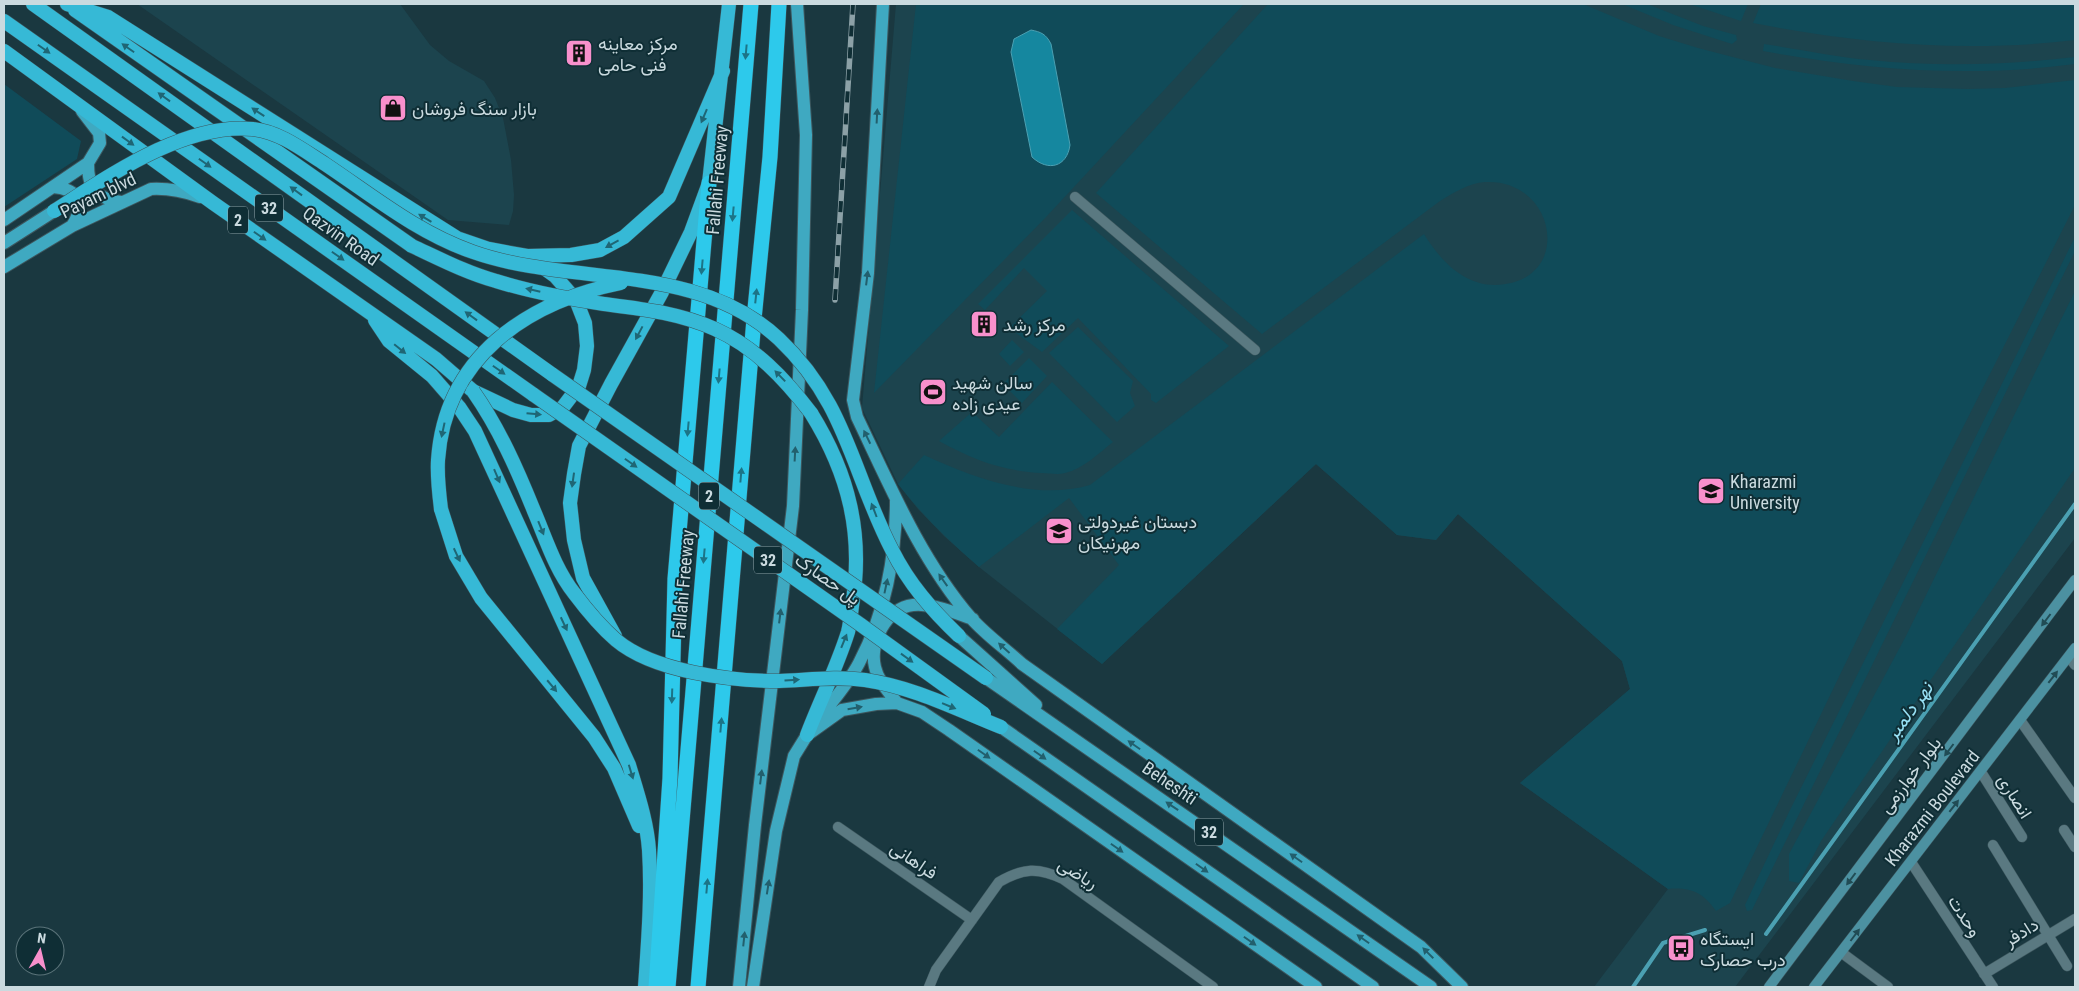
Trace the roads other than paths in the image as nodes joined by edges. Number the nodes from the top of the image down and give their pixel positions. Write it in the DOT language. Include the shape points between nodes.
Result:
graph roads {
  1 [pos="33,4"];
  2 [pos="66,4"];
  3 [pos="729,4"];
  4 [pos="751,4"];
  5 [pos="779,4"];
  6 [pos="797,4"];
  7 [pos="884,4"];
  8 [pos="4,21"];
  9 [pos="4,51"];
  10 [pos="723,71"];
  11 [pos="77,105"];
  12 [pos="88,163"];
  13 [pos="709,183"];
  14 [pos="53,187"];
  15 [pos="1075,197"];
  16 [pos="121,202"];
  17 [pos="213,203"];
  18 [pos="54,211"];
  19 [pos="4,220"];
  20 [pos="72,226"];
  21 [pos="4,243"];
  22 [pos="527,256"];
  23 [pos="4,267"];
  24 [pos="634,280"];
  25 [pos="369,312"];
  26 [pos="1255,350"];
  27 [pos="553,375"];
  28 [pos="472,391"];
  29 [pos="534,395"];
  30 [pos="896,497"];
  31 [pos="2075,580"];
  32 [pos="973,619"];
  33 [pos="959,636"];
  34 [pos="617,641"];
  35 [pos="2073,657"];
  36 [pos="986,678"];
  37 [pos="897,703"];
  38 [pos="2020,720"];
  39 [pos="1000,727"];
  40 [pos="1065,733"];
  41 [pos="806,735"];
  42 [pos="1981,772"];
  43 [pos="2075,798"];
  44 [pos="838,827"];
  45 [pos="2064,830"];
  46 [pos="2022,837"];
  47 [pos="1993,845"];
  48 [pos="2075,847"];
  49 [pos="648,849"];
  50 [pos="1911,862"];
  51 [pos="2075,919"];
  52 [pos="972,920"];
  53 [pos="2048,935"];
  54 [pos="1842,954"];
  55 [pos="2067,966"];
  56 [pos="1984,974"];
  57 [pos="646,987"];
  58 [pos="656,987"];
  59 [pos="668,987"];
  60 [pos="698,987"];
  61 [pos="739,987"];
  62 [pos="753,987"];
  63 [pos="929,987"];
  64 [pos="1213,987"];
  65 [pos="1316,987"];
  66 [pos="1373,987"];
  67 [pos="1431,987"];
  68 [pos="1462,987"];
  69 [pos="1769,987"];
  70 [pos="1814,987"];
  71 [pos="1888,987"];
  72 [pos="1993,987"];
  27 -- 1 [label="highway, Qazvin Road / 32, one-way"];
  22 -- 2 [label="highway, one-way" via="489,249 457,238 108,17"];
  41 -- 2 [label="highway, one-way, bridge" via="848,632 856,581 857,547 853,515 829,444 790,386 764,361 717,330 682,316 497,282 412,246"];
  3 -- 10 [label="highway"];
  4 -- 59 [label="highway, Fallahi Freeway / 2, one-way"];
  60 -- 5 [label="highway, 2, one-way" via="770,158"];
  61 -- 6 [label="main road, one-way" via="793,506 806,135"];
  30 -- 7 [label="main road, one-way" via="857,417 853,400 868,273"];
  8 -- 29 [label="highway, Qazvin Road / 32, one-way"];
  9 -- 11 [label="highway, 2"];
  10 -- 13 [label="highway"];
  10 -- 22 [label="highway, one-way" via="669,197 624,237 600,250 571,255"];
  11 -- 12 [label="main road, Payam blvd" via="99,133 100,143"];
  11 -- 17 [label="highway, 2, one-way"];
  12 -- 14 [label="main road, Payam blvd"];
  12 -- 16 [label="main road" via="88,177 94,192 106,200"];
  13 -- 34 [label="highway, one-way" via="691,232 662,292 579,446 570,503 574,540 583,578"];
  13 -- 58 [label="highway, one-way" via="675,579 670,778"];
  14 -- 19 [label="main road, Payam blvd"];
  14 -- 20 [label="main road" via="68,188 78,199 80,213"];
  15 -- 26 [label="street"];
  16 -- 17 [label="main road, Payam blvd" via="151,189 166,188 184,191"];
  16 -- 20 [label="main road, Payam blvd"];
  17 -- 25 [label="highway, 2, one-way"];
  18 -- 21 [label="main road"];
  18 -- 24 [label="highway, bridge" via="133,162 177,142 223,130 255,129 286,140 403,217 453,245 503,261"];
  20 -- 23 [label="main road, Payam blvd"];
  28 -- 22 [label="highway, one-way" via="513,410 549,415 563,407 579,386 587,346 585,323 576,300 555,276"];
  33 -- 24 [label="highway, one-way, bridge" via="920,596 891,550 837,417 818,383 802,363 778,338 738,311 698,294"];
  24 -- 49 [label="highway, one-way, bridge" via="596,288 551,304 512,327 487,349 453,396 442,431 438,478 441,509 456,556 481,598 594,737 614,768"];
  25 -- 28 [label="highway, 2" via="436,359"];
  25 -- 49 [label="highway, one-way" via="389,341 432,376 475,431 629,765"];
  27 -- 36 [label="highway, پل حصارک / 32, bridge"];
  28 -- 34 [label="highway, one-way, bridge" via="488,412 512,456 565,581"];
  29 -- 39 [label="highway, پل حصارک / 32, one-way, bridge"];
  32 -- 30 [label="main road, one-way" via="928,558"];
  41 -- 30 [label="main road, one-way" via="858,664 878,619 894,544"];
  31 -- 69 [label="main road, بلوار خوارزمی, one-way"];
  32 -- 37 [label="main road" via="923,605 911,605 884,621 876,646 875,667 880,680"];
  68 -- 32 [label="main road, one-way" via="1421,947 1022,664"];
  33 -- 40 [label="main road"];
  34 -- 39 [label="highway, one-way, bridge" via="670,667 709,676 747,680 839,677 896,685"];
  38 -- 35 [label="main road, Kharazmi Boulevard, one-way"];
  36 -- 40 [label="main road, Beheshti / 32"];
  41 -- 37 [label="main road, one-way" via="842,710"];
  37 -- 65 [label="main road, one-way" via="922,712 949,730"];
  38 -- 42 [label="main road, Kharazmi Boulevard"];
  38 -- 43 [label="street"];
  39 -- 66 [label="main road, 32, one-way"];
  67 -- 40 [label="main road, Beheshti / 32, one-way"];
  62 -- 41 [label="main road, one-way" via="776,831 794,756"];
  42 -- 46 [label="street, انصاری"];
  50 -- 42 [label="main road, Kharazmi Boulevard, one-way"];
  44 -- 52 [label="street, فراهانی"];
  45 -- 48 [label="street"];
  47 -- 53 [label="street"];
  49 -- 57 [label="highway"];
  54 -- 50 [label="main road, Kharazmi Boulevard, one-way"];
  50 -- 56 [label="street, وحدت"];
  51 -- 53 [label="street, دادفر"];
  52 -- 63 [label="street, ریاضی" via="936,970"];
  52 -- 64 [label="street, ریاضی" via="999,882 1031,870 1048,872 1064,879"];
  53 -- 55 [label="street"];
  53 -- 56 [label="street, دادفر"];
  54 -- 70 [label="main road, Kharazmi Boulevard"];
  54 -- 71 [label="street"];
  56 -- 72 [label="street, وحدت"];
}
